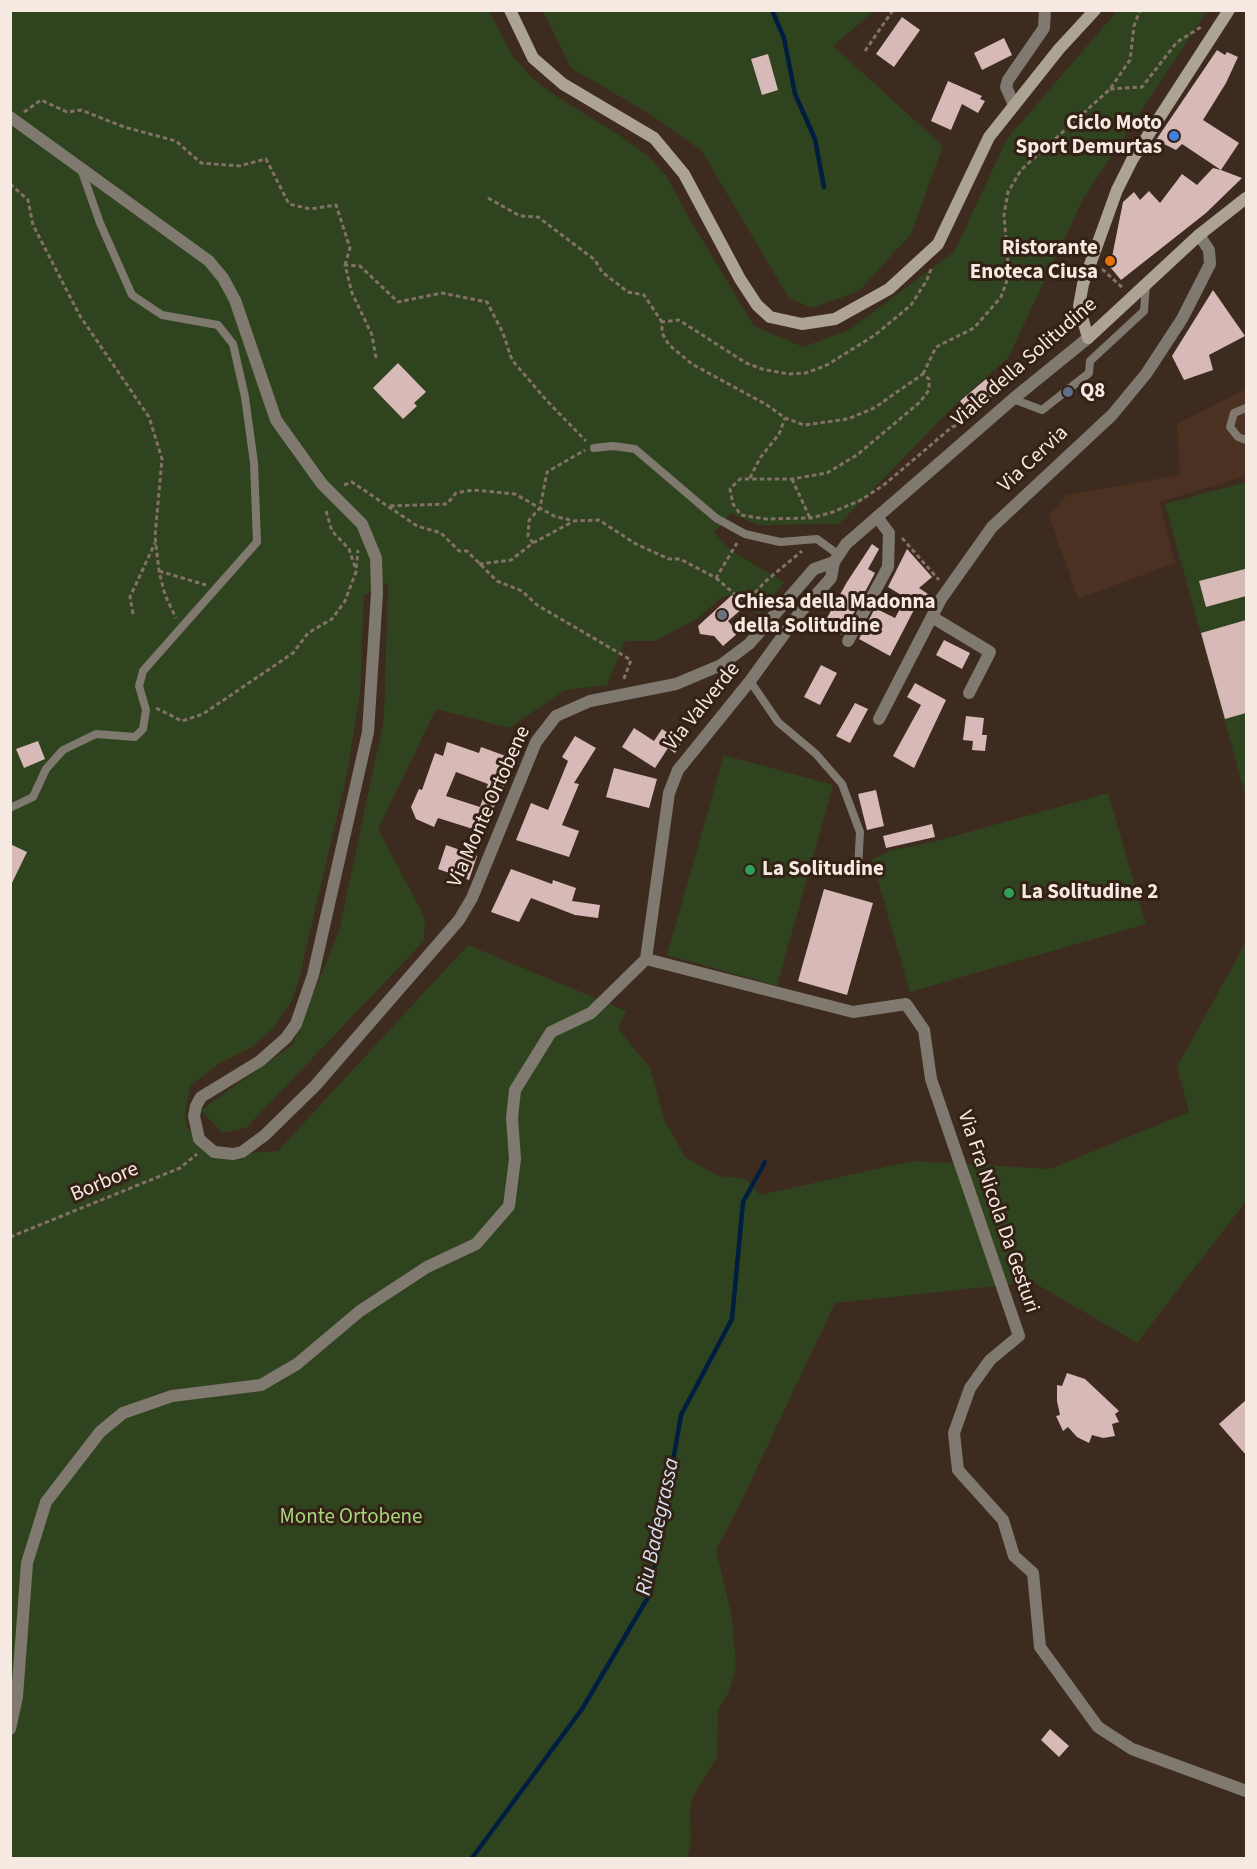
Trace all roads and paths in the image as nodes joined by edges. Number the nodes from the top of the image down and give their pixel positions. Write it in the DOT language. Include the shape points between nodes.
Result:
graph roads {
  1 [pos="510,10"];
  2 [pos="893,10"];
  3 [pos="1045,10"];
  4 [pos="1095,10"];
  5 [pos="1140,10"];
  6 [pos="1229,10"];
  7 [pos="1205,25"];
  8 [pos="865,51"];
  9 [pos="1110,89"];
  10 [pos="1014,105"];
  11 [pos="12,118"];
  12 [pos="81,168"];
  13 [pos="10,184"];
  14 [pos="488,198"];
  15 [pos="1246,198"];
  16 [pos="1199,235"];
  17 [pos="938,244"];
  18 [pos="1090,259"];
  19 [pos="345,265"];
  20 [pos="1146,284"];
  21 [pos="1132,296"];
  22 [pos="663,322"];
  23 [pos="1088,338"];
  24 [pos="376,358"];
  25 [pos="923,374"];
  26 [pos="1013,399"];
  27 [pos="1246,408"];
  28 [pos="785,418"];
  29 [pos="973,419"];
  30 [pos="1246,440"];
  31 [pos="594,448"];
  32 [pos="740,479"];
  33 [pos="792,479"];
  34 [pos="344,485"];
  35 [pos="390,506"];
  36 [pos="540,508"];
  37 [pos="326,511"];
  38 [pos="879,515"];
  39 [pos="811,518"];
  40 [pos="574,521"];
  41 [pos="745,534"];
  42 [pos="817,539"];
  43 [pos="155,542"];
  44 [pos="533,543"];
  45 [pos="836,559"];
  46 [pos="479,564"];
  47 [pos="159,571"];
  48 [pos="716,578"];
  49 [pos="215,588"];
  50 [pos="948,590"];
  51 [pos="133,614"];
  52 [pos="932,617"];
  53 [pos="181,628"];
  54 [pos="848,641"];
  55 [pos="750,681"];
  56 [pos="969,693"];
  57 [pos="618,694"];
  58 [pos="146,710"];
  59 [pos="879,719"];
  60 [pos="10,808"];
  61 [pos="858,869"];
  62 [pos="646,959"];
  63 [pos="206,1147"];
  64 [pos="10,1237"];
  65 [pos="10,1729"];
  66 [pos="1246,1791"];
  1 -- 17 [label="main road" via="533,58 563,84 654,138 684,174 740,279 770,317 802,324 835,319 889,290"];
  2 -- 8 [label="path"];
  3 -- 10 [label="street" via="1044,28 1008,80 1006,87"];
  4 -- 10 [label="main road"];
  5 -- 9 [label="path" via="1130,60"];
  6 -- 18 [label="main road" via="1132,160"];
  7 -- 9 [label="path" via="1177,42 1142,87"];
  9 -- 25 [label="path" via="1021,170 1008,192 1004,215 1009,276 1001,297 974,328 936,347"];
  10 -- 17 [label="main road" via="989,137"];
  11 -- 12 [label="street"];
  11 -- 19 [label="path" via="41,100 67,112 81,110 176,141 201,163 239,166 266,159 289,204 310,209 336,206 350,248"];
  12 -- 49 [label="lane" via="132,295 162,315 218,325 233,344 254,462 257,542"];
  12 -- 63 [label="street" via="209,261 223,278 235,300 276,420 322,484 362,524 376,558 368,732 313,975 296,1024 286,1038 260,1061 201,1097 194,1116 199,1139"];
  13 -- 43 [label="path" via="28,200 33,225 80,316 149,417 162,459"];
  14 -- 22 [label="path" via="520,216 538,217 595,260 602,272 628,292 644,295"];
  15 -- 16 [label="main road, Viale della Solitudine"];
  16 -- 20 [label="main road, Viale della Solitudine"];
  16 -- 50 [label="street, Via Cervia" via="1209,250 1210,264 1182,319 1146,374 1112,415 992,527"];
  17 -- 22 [label="path" via="927,280 911,305 875,335 827,365 806,373 762,369 679,321"];
  18 -- 21 [label="path"];
  18 -- 23 [label="main road" via="1079,306"];
  19 -- 24 [label="path" via="352,293 372,335"];
  19 -- 31 [label="path" via="360,266 398,302 442,294 487,302 512,360"];
  20 -- 21 [label="main road, Viale della Solitudine"];
  20 -- 26 [label="lane" via="1144,311 1090,361 1089,373 1042,410"];
  21 -- 23 [label="main road, Viale della Solitudine"];
  22 -- 28 [label="path" via="662,333 669,345 692,364"];
  23 -- 26 [label="street, Viale della Solitudine"];
  25 -- 28 [label="path" via="874,408 848,419 804,425"];
  25 -- 33 [label="path" via="929,380 929,390 920,402 857,455 827,473"];
  26 -- 38 [label="street, Viale della Solitudine"];
  27 -- 30 [label="lane" via="1234,413 1230,428"];
  28 -- 32 [label="path" via="752,478"];
  29 -- 39 [label="path" via="952,427 861,500"];
  31 -- 36 [label="path" via="581,451 547,472"];
  31 -- 41 [label="lane" via="635,449 716,518"];
  32 -- 33 [label="path"];
  32 -- 39 [label="path" via="730,489 733,504 741,514 766,519"];
  33 -- 39 [label="path"];
  34 -- 35 [label="path" via="352,482"];
  35 -- 36 [label="path" via="447,504 456,493 495,490 515,494"];
  35 -- 46 [label="path" via="417,526 441,533 459,551 468,551"];
  36 -- 40 [label="path"];
  36 -- 44 [label="path" via="529,520 528,536"];
  37 -- 58 [label="path" via="332,531 349,549 356,572 345,601 332,619 308,633 293,653 203,714 182,720 156,708"];
  38 -- 45 [label="street, Viale della Solitudine" via="846,544"];
  38 -- 50 [label="path"];
  38 -- 54 [label="street" via="889,533 888,567"];
  40 -- 44 [label="path"];
  40 -- 48 [label="path" via="599,520 636,544 680,559"];
  41 -- 42 [label="lane" via="780,542"];
  41 -- 48 [label="path"];
  42 -- 45 [label="lane"];
  42 -- 48 [label="path" via="745,603"];
  43 -- 47 [label="path"];
  43 -- 51 [label="path" via="130,597"];
  44 -- 46 [label="path" via="511,560"];
  45 -- 55 [label="street, Via Valverde" via="831,578 798,615"];
  45 -- 57 [label="street, Via Monte Ortobene" via="814,569 749,644 721,665 675,684"];
  46 -- 57 [label="path" via="497,581 522,591 537,605 631,660"];
  47 -- 49 [label="path"];
  47 -- 53 [label="path" via="165,596"];
  49 -- 53 [label="lane"];
  50 -- 52 [label="street, Via Cervia"];
  52 -- 56 [label="street" via="990,652"];
  52 -- 59 [label="street, Via Cervia"];
  53 -- 58 [label="lane" via="143,671 139,686"];
  55 -- 61 [label="lane" via="778,722 816,754 842,784 860,831"];
  55 -- 62 [label="street, Via Valverde" via="678,770 669,793"];
  57 -- 63 [label="street, Via Monte Ortobene" via="568,709 543,729 472,898 459,920 315,1086 242,1152 214,1152"];
  58 -- 60 [label="lane" via="143,729 135,736 96,734 63,750 46,769 33,796"];
  62 -- 65 [label="street" via="591,1013 551,1032 515,1090 515,1160 509,1206 476,1244 427,1267 360,1311 297,1364 261,1385 172,1396 123,1413 100,1432 46,1502 30,1553 17,1697"];
  62 -- 66 [label="street, Via Fra Nicola Da Gesturi" via="853,1012 906,1004 924,1030 931,1079 1019,1336 990,1360 970,1388 954,1433 958,1470 1003,1520 1014,1556 1032,1572 1040,1647 1098,1727 1132,1749"];
  63 -- 64 [label="path, Borbore" via="180,1168"];
}
